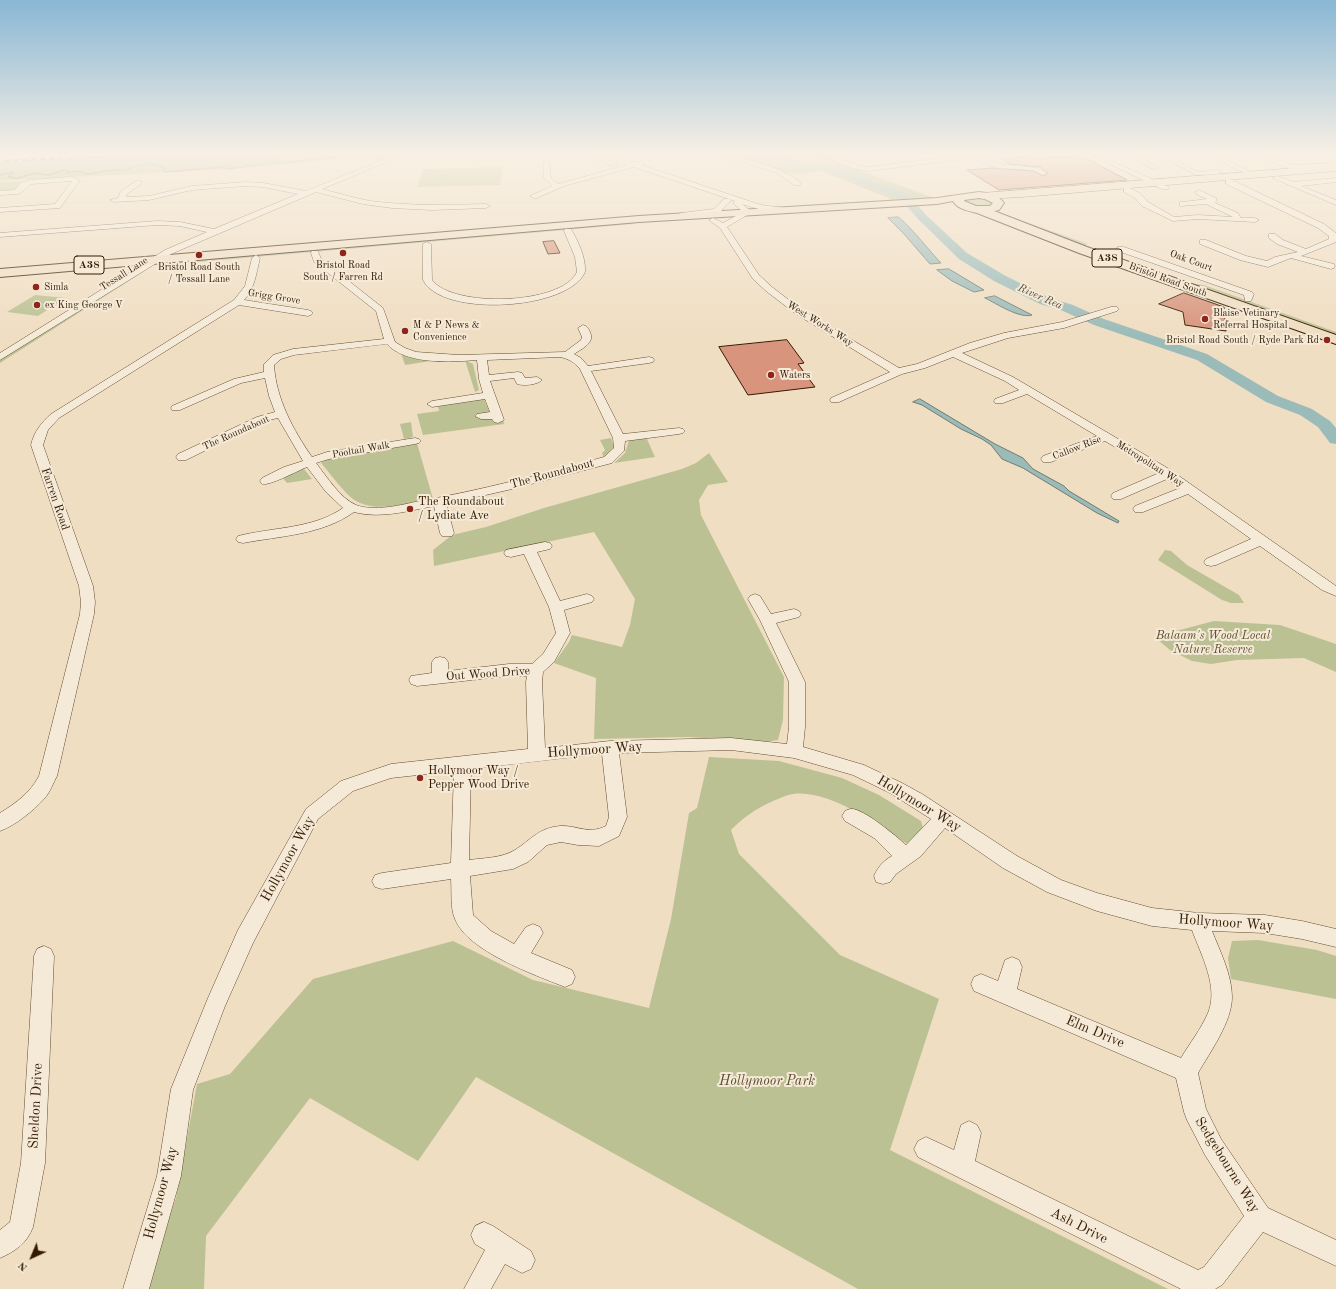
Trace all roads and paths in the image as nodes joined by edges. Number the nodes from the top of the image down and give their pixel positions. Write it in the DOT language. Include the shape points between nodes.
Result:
graph roads {
  1 [pos="253,216"];
  2 [pos="674,216"];
  3 [pos="689,216"];
  4 [pos="737,216"];
  5 [pos="992,216"];
  6 [pos="997,216"];
  7 [pos="1013,216"];
  8 [pos="1168,216"];
  9 [pos="1236,216"];
  10 [pos="1300,216"];
  11 [pos="668,217"];
  12 [pos="655,218"];
  13 [pos="1235,220"];
  14 [pos="1255,220"];
  15 [pos="635,223"];
  16 [pos="718,223"];
  17 [pos="1015,223"];
  18 [pos="568,231"];
  19 [pos="217,232"];
  20 [pos="0,235"];
  21 [pos="1271,239"];
  22 [pos="1194,242"];
  23 [pos="427,244"];
  24 [pos="1097,246"];
  25 [pos="283,249"];
  26 [pos="1121,249"];
  27 [pos="1085,250"];
  28 [pos="1156,250"];
  29 [pos="182,252"];
  30 [pos="1306,252"];
  31 [pos="316,253"];
  32 [pos="1293,256"];
  33 [pos="256,258"];
  34 [pos="1137,258"];
  35 [pos="154,263"];
  36 [pos="1331,266"];
  37 [pos="0,272"];
  38 [pos="50,272"];
  39 [pos="123,274"];
  40 [pos="0,279"];
  41 [pos="1176,282"];
  42 [pos="1204,283"];
  43 [pos="1248,299"];
  44 [pos="237,302"];
  45 [pos="1111,310"];
  46 [pos="308,313"];
  47 [pos="1336,330"];
  48 [pos="572,335"];
  49 [pos="1336,340"];
  50 [pos="390,341"];
  51 [pos="953,353"];
  52 [pos="567,355"];
  53 [pos="0,357"];
  54 [pos="482,357"];
  55 [pos="649,360"];
  56 [pos="0,365"];
  57 [pos="585,369"];
  58 [pos="898,372"];
  59 [pos="269,374"];
  60 [pos="484,379"];
  61 [pos="537,380"];
  62 [pos="1028,390"];
  63 [pos="489,395"];
  64 [pos="835,400"];
  65 [pos="999,401"];
  66 [pos="432,404"];
  67 [pos="176,408"];
  68 [pos="281,414"];
  69 [pos="481,416"];
  70 [pos="679,430"];
  71 [pos="1106,437"];
  72 [pos="619,438"];
  73 [pos="415,441"];
  74 [pos="192,456"];
  75 [pos="1047,459"];
  76 [pos="308,462"];
  77 [pos="1168,474"];
  78 [pos="274,480"];
  79 [pos="1189,489"];
  80 [pos="1117,496"];
  81 [pos="439,502"];
  82 [pos="352,508"];
  83 [pos="1139,509"];
  84 [pos="447,533"];
  85 [pos="1261,540"];
  86 [pos="252,541"];
  87 [pos="545,546"];
  88 [pos="529,550"];
  89 [pos="511,553"];
  90 [pos="1211,562"];
  91 [pos="1336,591"];
  92 [pos="588,599"];
  93 [pos="755,599"];
  94 [pos="556,607"];
  95 [pos="794,614"];
  96 [pos="767,620"];
  97 [pos="536,670"];
  98 [pos="417,680"];
  99 [pos="610,747"];
  100 [pos="794,751"];
  101 [pos="537,754"];
  102 [pos="462,763"];
  103 [pos="851,816"];
  104 [pos="944,818"];
  105 [pos="0,823"];
  106 [pos="906,857"];
  107 [pos="459,870"];
  108 [pos="883,876"];
  109 [pos="382,881"];
  110 [pos="1199,922"];
  111 [pos="533,933"];
  112 [pos="1336,938"];
  113 [pos="44,956"];
  114 [pos="518,956"];
  115 [pos="1012,967"];
  116 [pos="564,977"];
  117 [pos="981,984"];
  118 [pos="1005,994"];
  119 [pos="1186,1071"];
  120 [pos="970,1133"];
  121 [pos="926,1149"];
  122 [pos="962,1167"];
  123 [pos="1259,1217"];
  124 [pos="0,1245"];
  125 [pos="1336,1253"];
  126 [pos="522,1260"];
  127 [pos="1199,1287"];
  128 [pos="136,1289"];
  129 [pos="477,1289"];
  1 -- 19 [label="street"];
  2 -- 11 [label="street"];
  3 -- 11 [label="highway, A38"];
  4 -- 16 [label="highway, A38"];
  5 -- 17 [label="highway"];
  6 -- 17 [label="highway, Bristol Road South / A38"];
  7 -- 24 [label="highway, Bristol Road South / A38"];
  8 -- 13 [label="street" via="1173,219 1198,217"];
  9 -- 13 [label="street"];
  10 -- 30 [label="street" via="1333,235 1333,240"];
  11 -- 12 [label="highway, A38"];
  12 -- 15 [label="highway, A38"];
  12 -- 16 [label="highway" via="697,217"];
  13 -- 14 [label="street"];
  15 -- 16 [label="highway, A38"];
  15 -- 18 [label="highway, A38"];
  15 -- 25 [label="highway, A38"];
  16 -- 58 [label="street, West Works Way" via="756,277 768,289 799,312"];
  17 -- 27 [label="highway, Bristol Road South / A38"];
  18 -- 23 [label="highway, A38"];
  18 -- 23 [label="street" via="581,264 578,277 553,293 513,301 471,300 444,294 427,279"];
  19 -- 20 [label="street" via="180,224 157,223"];
  19 -- 29 [label="street"];
  21 -- 30 [label="street"];
  22 -- 32 [label="street" via="1206,241 1268,266 1278,259"];
  23 -- 31 [label="highway, A38"];
  24 -- 27 [label="highway"];
  24 -- 34 [label="highway, Bristol Road South / A38"];
  25 -- 29 [label="highway, A38"];
  25 -- 31 [label="highway" via="285,253"];
  26 -- 34 [label="street, Oak Court"];
  27 -- 41 [label="highway, Bristol Road South / A38"];
  28 -- 34 [label="street"];
  29 -- 35 [label="highway, A38"];
  30 -- 32 [label="street"];
  31 -- 33 [label="highway, A38"];
  31 -- 50 [label="street" via="317,260 380,310"];
  32 -- 36 [label="street"];
  33 -- 35 [label="highway, A38"];
  33 -- 44 [label="street, Farren Road" via="252,280 246,293"];
  34 -- 41 [label="highway" via="1149,267 1171,275"];
  34 -- 42 [label="highway, Bristol Road South / A38"];
  34 -- 43 [label="street, Oak Court" via="1249,294"];
  35 -- 38 [label="highway"];
  35 -- 39 [label="highway, A38"];
  35 -- 56 [label="street, Tessall Lane"];
  37 -- 38 [label="highway" via="24,271 26,275"];
  38 -- 39 [label="highway, A38"];
  38 -- 40 [label="highway, A38"];
  39 -- 53 [label="street, Tessall Lane"];
  41 -- 42 [label="highway"];
  41 -- 49 [label="highway, Bristol Road South / A38"];
  42 -- 43 [label="highway, Bristol Road South / A38"];
  43 -- 47 [label="highway, Bristol Road South / A38"];
  44 -- 46 [label="street, Grigg Grove"];
  44 -- 105 [label="street, Farren Road" via="55,416 38,437 37,445 86,586 87,614 48,776 39,792 21,809"];
  45 -- 51 [label="street" via="1064,325 1007,335"];
  48 -- 52 [label="street" via="584,331 587,337 586,341"];
  50 -- 54 [label="street" via="406,352 428,357"];
  50 -- 59 [label="street" via="289,353 271,361"];
  51 -- 58 [label="street"];
  51 -- 62 [label="street, Metropolitan Way"];
  52 -- 54 [label="street"];
  52 -- 57 [label="street" via="580,361"];
  54 -- 60 [label="street"];
  55 -- 57 [label="street"];
  57 -- 72 [label="street"];
  58 -- 64 [label="street"];
  59 -- 67 [label="street" via="238,381"];
  59 -- 68 [label="street, The Roundabout"];
  60 -- 61 [label="street" via="516,375 521,382"];
  60 -- 63 [label="street"];
  62 -- 65 [label="street"];
  62 -- 71 [label="street, Metropolitan Way"];
  63 -- 66 [label="street"];
  63 -- 69 [label="street" via="496,417"];
  68 -- 74 [label="street, The Roundabout" via="261,419"];
  68 -- 76 [label="street, The Roundabout"];
  70 -- 72 [label="street"];
  71 -- 75 [label="street, Callow Rise"];
  71 -- 77 [label="street, Metropolitan Way"];
  72 -- 81 [label="street, The Roundabout" via="621,448 608,460"];
  73 -- 76 [label="street, Pooltail Walk" via="327,456"];
  76 -- 78 [label="street" via="288,470"];
  76 -- 82 [label="street, The Roundabout" via="341,500"];
  77 -- 79 [label="street, Metropolitan Way"];
  77 -- 80 [label="street"];
  79 -- 83 [label="street"];
  79 -- 85 [label="street, Metropolitan Way"];
  81 -- 82 [label="street, The Roundabout" via="372,511"];
  81 -- 84 [label="street"];
  82 -- 86 [label="street" via="321,525"];
  85 -- 90 [label="street"];
  85 -- 91 [label="street, Metropolitan Way" via="1326,587"];
  87 -- 88 [label="street"];
  88 -- 89 [label="street"];
  88 -- 94 [label="street"];
  92 -- 94 [label="street"];
  93 -- 96 [label="street"];
  94 -- 97 [label="street" via="563,633 549,658"];
  95 -- 96 [label="street"];
  96 -- 100 [label="street" via="797,682 798,712"];
  97 -- 98 [label="street, Out Wood Drive" via="440,669"];
  97 -- 101 [label="street" via="534,682"];
  99 -- 100 [label="street, Hollymoor Way" via="731,744"];
  99 -- 101 [label="street, Hollymoor Way"];
  99 -- 107 [label="street" via="618,817 613,831 599,838 561,834 542,839 521,856 506,863"];
  100 -- 104 [label="street, Hollymoor Way" via="858,770 916,800"];
  101 -- 102 [label="street, Hollymoor Way"];
  102 -- 107 [label="street"];
  102 -- 128 [label="street, Hollymoor Way" via="391,770 347,786 312,814 245,937 182,1089 169,1176"];
  103 -- 106 [label="street" via="880,833"];
  104 -- 106 [label="street"];
  104 -- 110 [label="street, Hollymoor Way" via="1010,862 1054,886 1097,902 1152,917"];
  106 -- 108 [label="street" via="889,868"];
  107 -- 109 [label="street"];
  107 -- 114 [label="street" via="464,919 472,929"];
  110 -- 112 [label="street, Hollymoor Way" via="1265,924"];
  110 -- 119 [label="street" via="1222,998 1205,1040"];
  111 -- 114 [label="street"];
  113 -- 124 [label="street, Sheldon Drive" via="33,1163 21,1227 15,1235"];
  114 -- 116 [label="street"];
  115 -- 118 [label="street"];
  117 -- 118 [label="street, Elm Drive"];
  118 -- 119 [label="street, Elm Drive"];
  119 -- 123 [label="street, Sedgebourne Way" via="1195,1112 1213,1147"];
  120 -- 122 [label="street"];
  121 -- 122 [label="street, Ash Drive"];
  122 -- 127 [label="street, Ash Drive"];
  123 -- 125 [label="street, Sedgebourne Way"];
  123 -- 127 [label="street, Ash Drive" via="1213,1276"];
  126 -- 129 [label="street" via="492,1240"];
}
